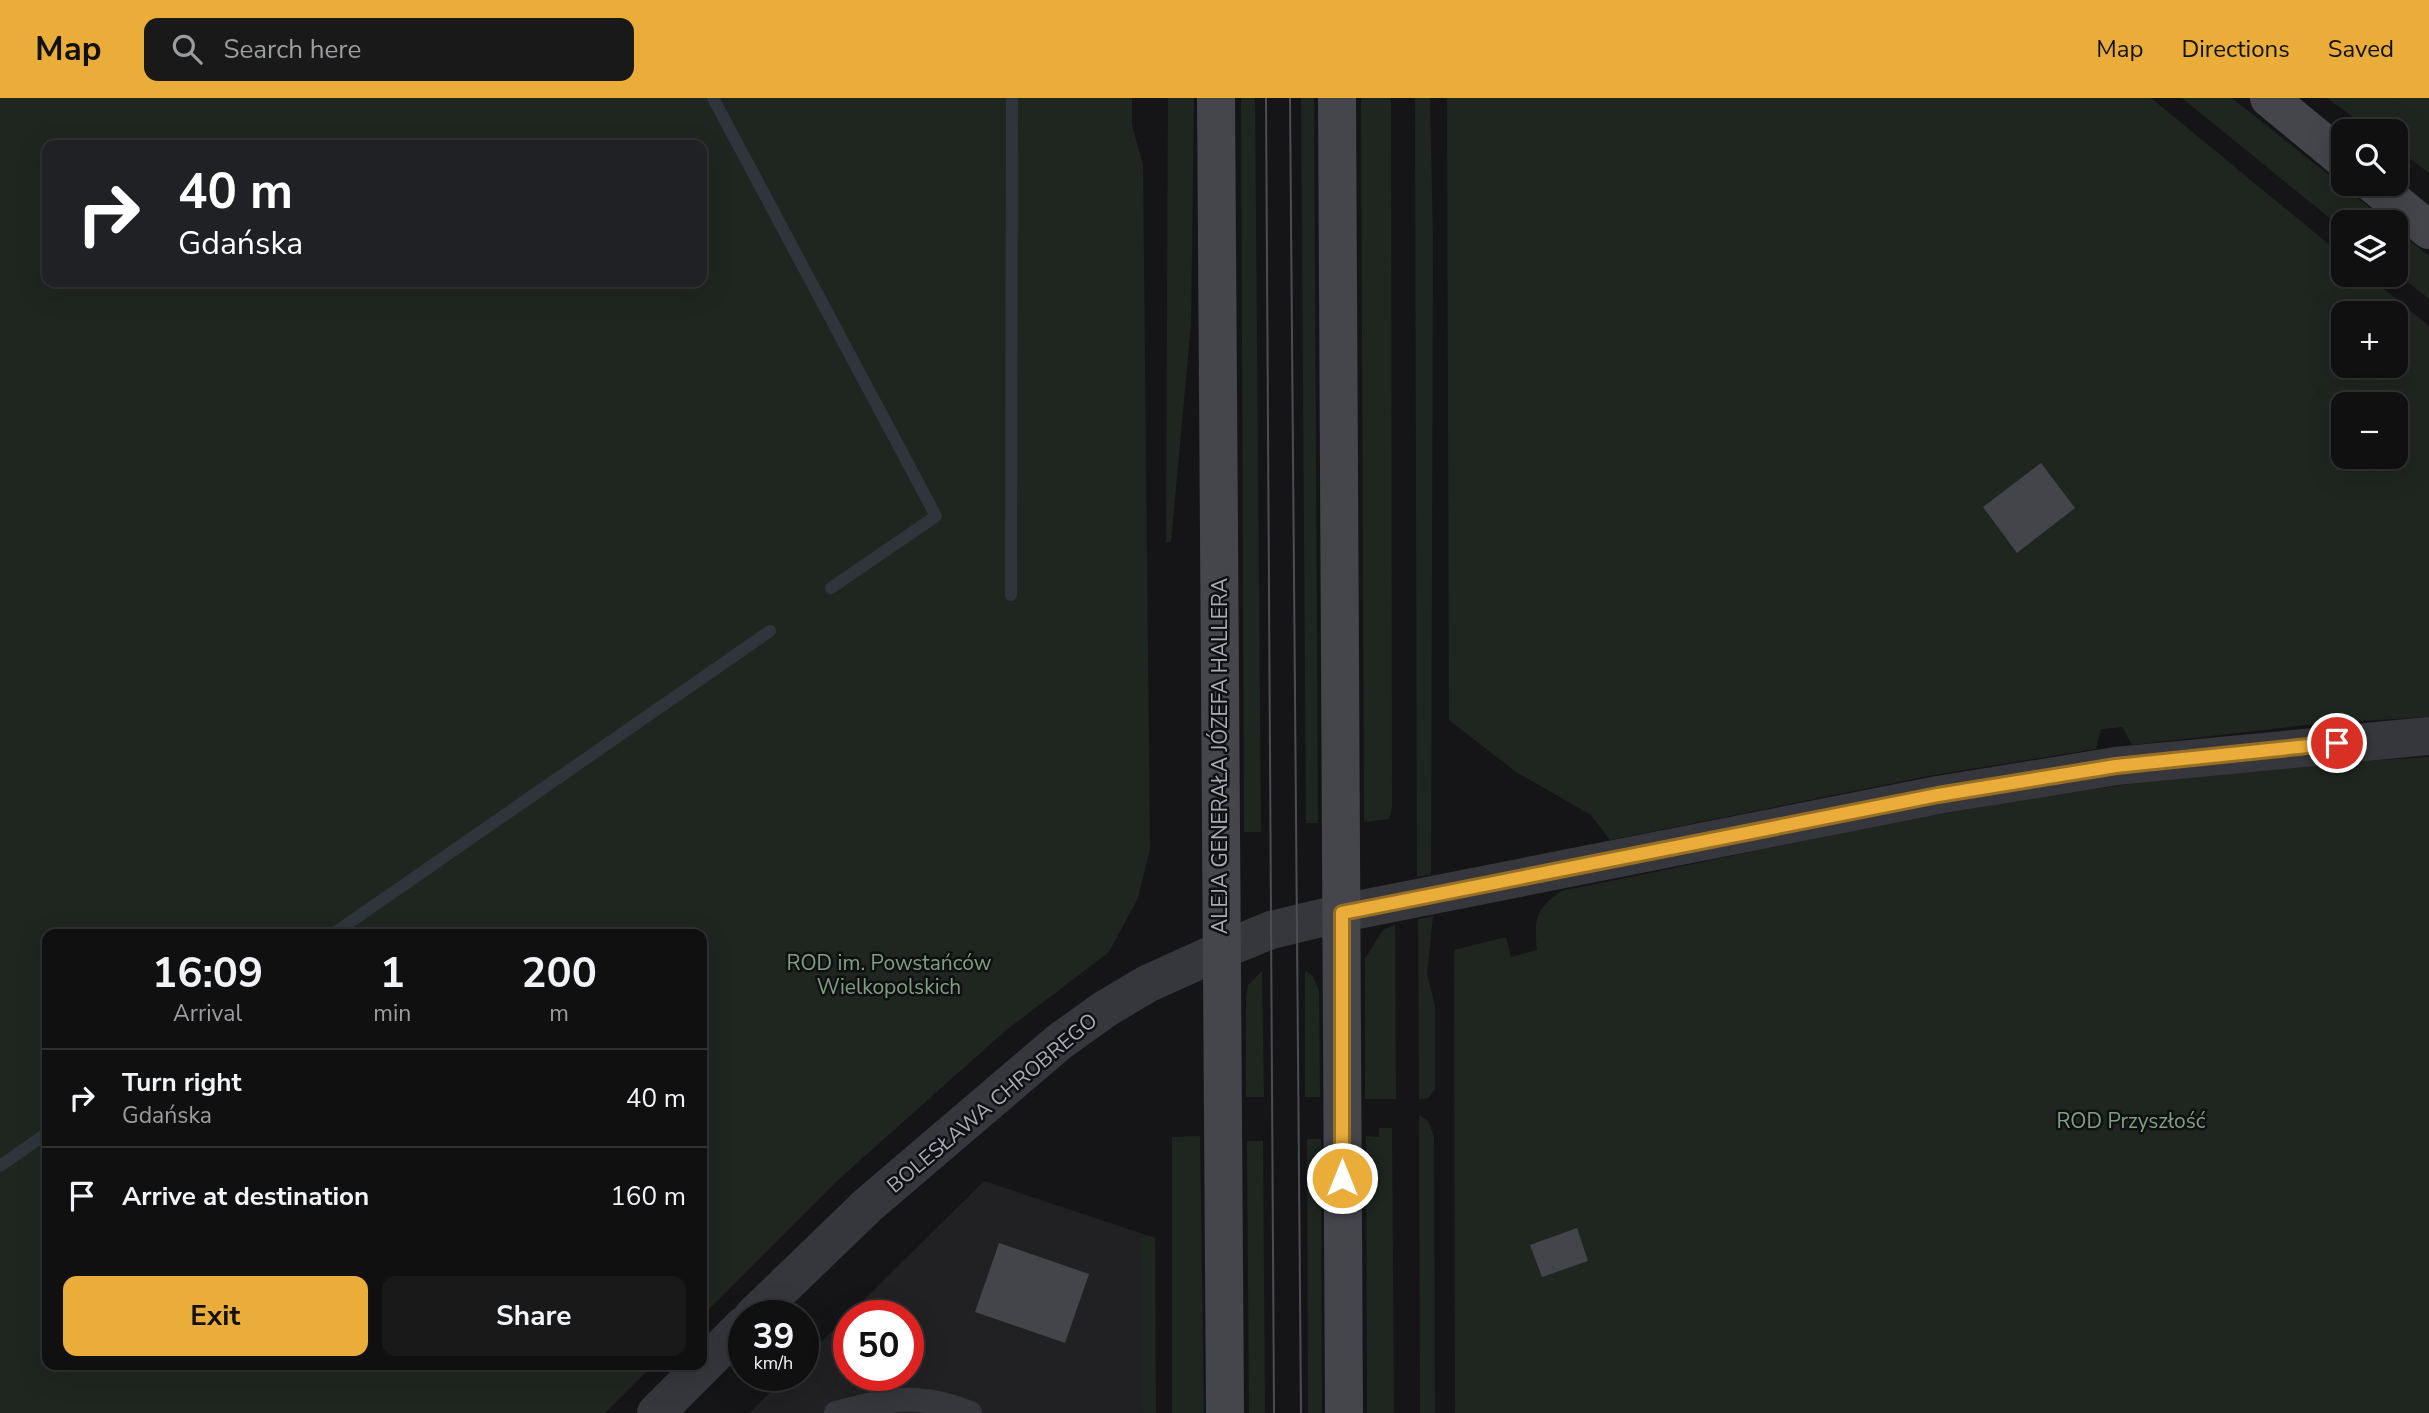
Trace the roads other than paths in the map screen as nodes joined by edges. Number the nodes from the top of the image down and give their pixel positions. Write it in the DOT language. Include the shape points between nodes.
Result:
graph roads {
  1 [pos="1216,98"];
  2 [pos="1337,98"];
  3 [pos="2269,98"];
  4 [pos="2331,149"];
  5 [pos="2388,196"];
  6 [pos="2429,230"];
  7 [pos="2429,736"];
  8 [pos="1342,913"];
  9 [pos="1222,950"];
  10 [pos="770,1300"];
  11 [pos="728,1341"];
  12 [pos="707,1362"];
  13 [pos="699,1370"];
  14 [pos="656,1413"];
  15 [pos="836,1413"];
  16 [pos="970,1413"];
  17 [pos="1226,1413"];
  18 [pos="1344,1413"];
  1 -- 9 [label="main road, ALEJA GENERAŁA JÓZEFA HALLERA"];
  2 -- 8 [label="main road"];
  3 -- 4 [label="main road"];
  5 -- 6 [label="main road"];
  7 -- 8 [label="street, BOLESŁAWA CHROBREGO" via="2116,766 1965,790"];
  8 -- 9 [label="street, BOLESŁAWA CHROBREGO" via="1271,930"];
  8 -- 18 [label="main road"];
  9 -- 10 [label="street, BOLESŁAWA CHROBREGO" via="1147,984 1059,1042 868,1205"];
  9 -- 17 [label="main road, ALEJA GENERAŁA JÓZEFA HALLERA"];
  11 -- 12 [label="street"];
  13 -- 14 [label="street"];
  15 -- 16 [label="lane" via="890,1399 945,1403"];
}
